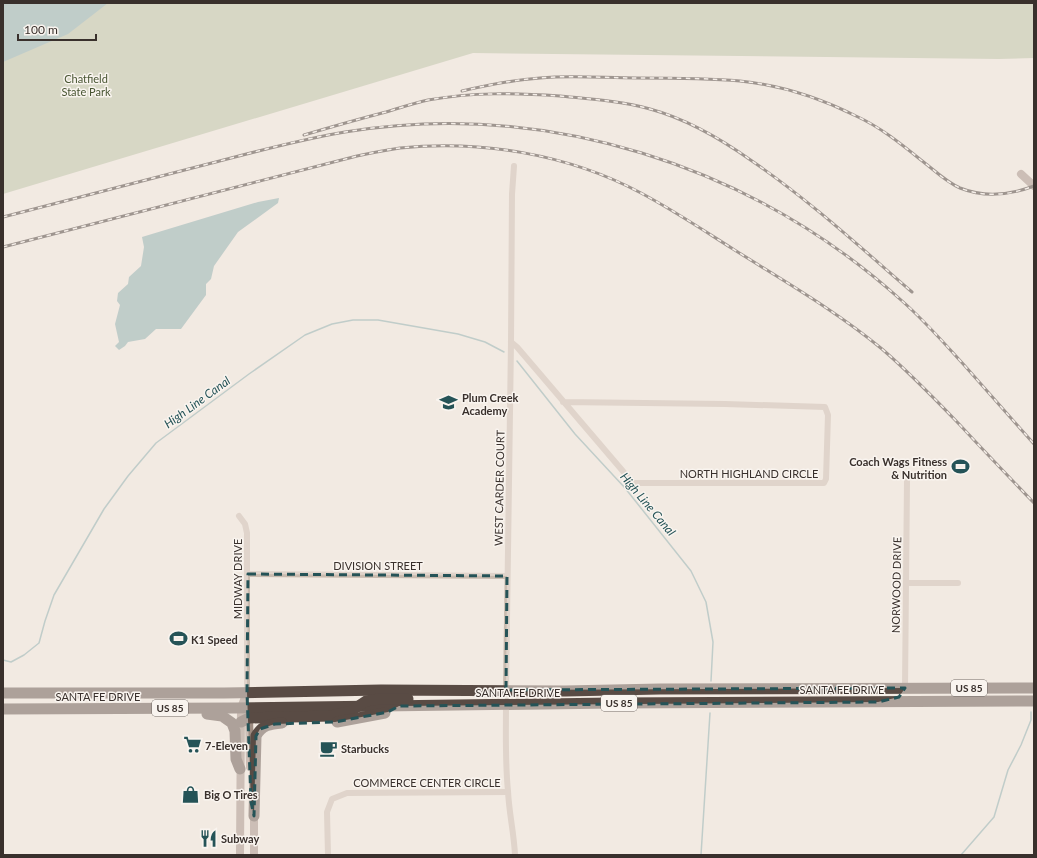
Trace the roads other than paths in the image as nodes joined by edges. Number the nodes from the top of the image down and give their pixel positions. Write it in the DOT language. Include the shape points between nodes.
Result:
graph roads {
  1 [pos="514,166"];
  2 [pos="1021,174"];
  3 [pos="1034,186"];
  4 [pos="511,342"];
  5 [pos="563,402"];
  6 [pos="906,481"];
  7 [pos="239,516"];
  8 [pos="248,574"];
  9 [pos="507,576"];
  10 [pos="906,583"];
  11 [pos="958,583"];
  12 [pos="905,688"];
  13 [pos="1034,688"];
  14 [pos="622,689"];
  15 [pos="506,690"];
  16 [pos="247,692"];
  17 [pos="3,693"];
  18 [pos="103,693"];
  19 [pos="1034,701"];
  20 [pos="878,702"];
  21 [pos="3,703"];
  22 [pos="506,705"];
  23 [pos="399,706"];
  24 [pos="357,707"];
  25 [pos="3,709"];
  26 [pos="99,709"];
  27 [pos="245,714"];
  28 [pos="240,769"];
  29 [pos="508,792"];
  30 [pos="254,816"];
  31 [pos="240,855"];
  32 [pos="254,855"];
  33 [pos="328,855"];
  34 [pos="514,855"];
  1 -- 4 [label="street, WEST CARDER COURT"];
  2 -- 3 [label="street"];
  4 -- 5 [label="street, NORTH HIGHLAND CIRCLE"];
  4 -- 9 [label="street, WEST CARDER COURT"];
  5 -- 5 [label="street, NORTH HIGHLAND CIRCLE" via="825,408 828,415 826,479 824,483 633,482"];
  6 -- 10 [label="street, NORWOOD DRIVE"];
  7 -- 8 [label="street, MIDWAY DRIVE" via="245,524 247,533"];
  8 -- 9 [label="street, DIVISION STREET"];
  8 -- 16 [label="street, MIDWAY DRIVE"];
  9 -- 15 [label="street, WEST CARDER COURT"];
  10 -- 11 [label="street"];
  10 -- 12 [label="street, NORWOOD DRIVE"];
  12 -- 13 [label="highway, SANTA FE DRIVE / US 85"];
  12 -- 14 [label="highway, SANTA FE DRIVE / US 85"];
  12 -- 20 [label="highway" via="899,697"];
  14 -- 15 [label="highway, SANTA FE DRIVE / US 85"];
  14 -- 24 [label="highway, SANTA FE DRIVE" via="610,693 548,697 379,699 366,701"];
  15 -- 16 [label="highway, SANTA FE DRIVE / US 85"];
  16 -- 18 [label="highway, SANTA FE DRIVE / US 85"];
  16 -- 27 [label="street"];
  17 -- 18 [label="highway, SANTA FE DRIVE / US 85"];
  18 -- 21 [label="highway" via="75,700"];
  19 -- 20 [label="highway, SANTA FE DRIVE / US 85"];
  20 -- 22 [label="highway, SANTA FE DRIVE / US 85"];
  22 -- 23 [label="highway, SANTA FE DRIVE / US 85"];
  22 -- 29 [label="street, COMMERCE CENTER CIRCLE"];
  23 -- 24 [label="highway, SANTA FE DRIVE / US 85"];
  23 -- 30 [label="highway" via="388,712 334,722 275,724 260,729 256,736"];
  24 -- 27 [label="highway, SANTA FE DRIVE" via="340,715 330,716"];
  25 -- 26 [label="highway, SANTA FE DRIVE / US 85"];
  26 -- 27 [label="highway, SANTA FE DRIVE / US 85"];
  26 -- 28 [label="highway" via="123,715 222,716 232,723 235,731 236,759"];
  27 -- 28 [label="street"];
  27 -- 30 [label="street"];
  28 -- 31 [label="street"];
  29 -- 33 [label="street, COMMERCE CENTER CIRCLE" via="347,793 332,799 327,812"];
  29 -- 34 [label="street, COMMERCE CENTER CIRCLE"];
  30 -- 32 [label="street"];
}
